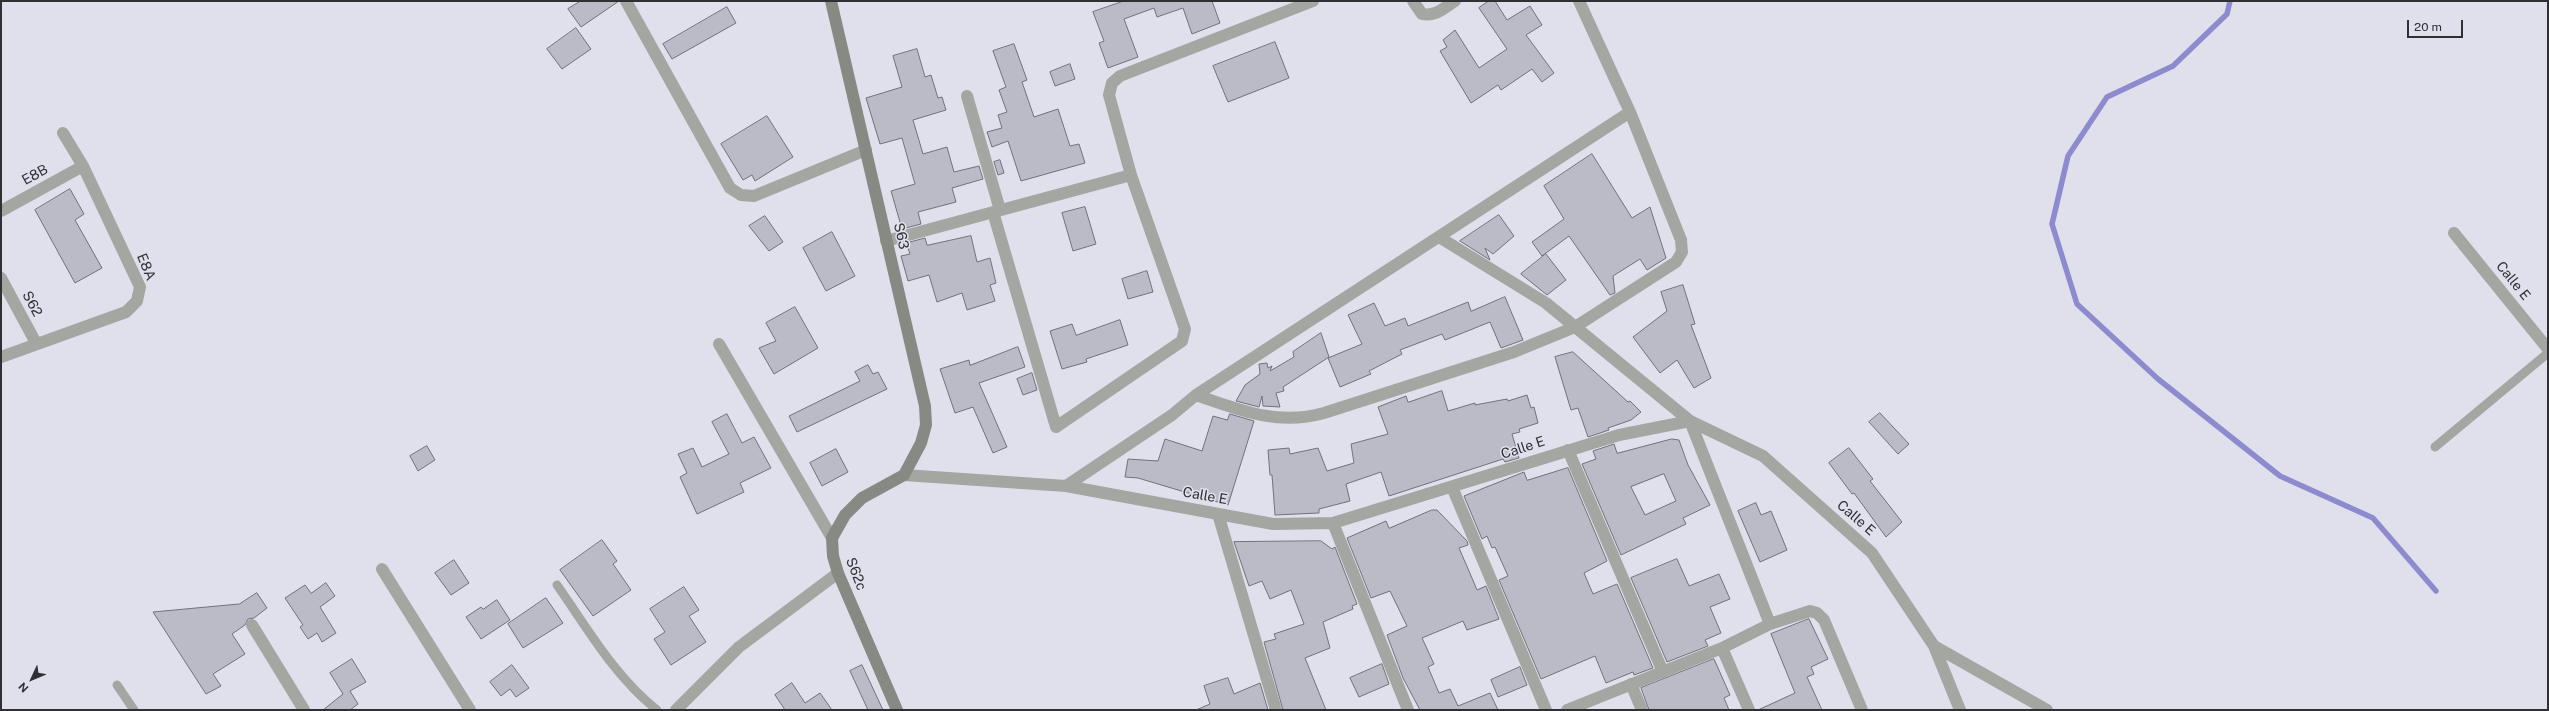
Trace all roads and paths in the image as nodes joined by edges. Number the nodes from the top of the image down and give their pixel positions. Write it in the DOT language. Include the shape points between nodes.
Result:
graph roads {
  1 [pos="626,1"];
  2 [pos="831,1"];
  3 [pos="1313,1"];
  4 [pos="1413,1"];
  5 [pos="1455,1"];
  6 [pos="1579,1"];
  7 [pos="967,96"];
  8 [pos="1630,112"];
  9 [pos="63,133"];
  10 [pos="866,150"];
  11 [pos="83,166"];
  12 [pos="1131,176"];
  13 [pos="1,211"];
  14 [pos="996,211"];
  15 [pos="2454,233"];
  16 [pos="1439,237"];
  17 [pos="886,240"];
  18 [pos="1,278"];
  19 [pos="1575,327"];
  20 [pos="36,343"];
  21 [pos="719,344"];
  22 [pos="2548,349"];
  23 [pos="2548,353"];
  24 [pos="1,357"];
  25 [pos="1196,396"];
  26 [pos="1690,421"];
  27 [pos="2435,446"];
  28 [pos="1568,450"];
  29 [pos="904,474"];
  30 [pos="1066,486"];
  31 [pos="1452,487"];
  32 [pos="1218,514"];
  33 [pos="1333,523"];
  34 [pos="832,538"];
  35 [pos="382,570"];
  36 [pos="838,573"];
  37 [pos="557,585"];
  38 [pos="1770,624"];
  39 [pos="252,625"];
  40 [pos="1934,646"];
  41 [pos="1722,648"];
  42 [pos="1663,672"];
  43 [pos="117,684"];
  44 [pos="1631,684"];
  45 [pos="134,710"];
  46 [pos="304,710"];
  47 [pos="470,710"];
  48 [pos="657,710"];
  49 [pos="676,710"];
  50 [pos="897,710"];
  51 [pos="1276,710"];
  52 [pos="1408,710"];
  53 [pos="1546,710"];
  54 [pos="1567,710"];
  55 [pos="1642,710"];
  56 [pos="1749,710"];
  57 [pos="1862,710"];
  58 [pos="1960,710"];
  59 [pos="2047,710"];
  1 -- 10 [label="street" via="730,188 741,195 754,196"];
  2 -- 10 [label="main road, S63"];
  3 -- 12 [label="street" via="1116,79 1112,83 1109,95"];
  4 -- 5 [label="street" via="1422,14 1429,15"];
  6 -- 8 [label="street"];
  7 -- 14 [label="street"];
  8 -- 16 [label="street"];
  8 -- 19 [label="street" via="1681,240 1682,252 1676,262"];
  9 -- 11 [label="street, E8A"];
  10 -- 17 [label="main road, S63"];
  11 -- 13 [label="street, E8B"];
  11 -- 20 [label="street, E8A" via="140,287 137,301 126,312"];
  12 -- 14 [label="street"];
  12 -- 14 [label="street" via="1185,336 1182,341 1056,427"];
  14 -- 17 [label="street"];
  15 -- 22 [label="street, Calle E"];
  16 -- 19 [label="street" via="1546,303"];
  16 -- 25 [label="street"];
  17 -- 29 [label="main road, S63" via="925,406 926,425 921,443"];
  18 -- 20 [label="street, S62"];
  19 -- 25 [label="street" via="1514,352 1303,419 1258,416"];
  19 -- 26 [label="street"];
  20 -- 24 [label="street, E8A"];
  21 -- 34 [label="street"];
  23 -- 27 [label="lane"];
  25 -- 30 [label="street"];
  26 -- 28 [label="street, Calle E" via="1618,435"];
  26 -- 38 [label="street"];
  26 -- 40 [label="street, Calle E" via="1763,456 1872,552"];
  28 -- 31 [label="street, Calle E"];
  28 -- 42 [label="street"];
  29 -- 30 [label="street, Calle E"];
  29 -- 34 [label="main road" via="862,498 845,515"];
  30 -- 32 [label="street, Calle E"];
  31 -- 33 [label="street, Calle E"];
  31 -- 53 [label="street"];
  32 -- 33 [label="street, Calle E" via="1273,524"];
  32 -- 51 [label="street"];
  33 -- 52 [label="street"];
  34 -- 36 [label="main road, S62c" via="833,556"];
  35 -- 47 [label="street"];
  36 -- 49 [label="street" via="739,647"];
  36 -- 50 [label="main road, S62c"];
  37 -- 48 [label="lane" via="623,679 636,694"];
  38 -- 41 [label="street"];
  38 -- 57 [label="street" via="1810,611 1817,613 1824,620"];
  39 -- 46 [label="street"];
  40 -- 58 [label="street"];
  40 -- 59 [label="street, Calle E"];
  41 -- 42 [label="street"];
  41 -- 56 [label="street"];
  42 -- 44 [label="street"];
  43 -- 45 [label="lane"];
  44 -- 54 [label="street"];
  44 -- 55 [label="street"];
}
